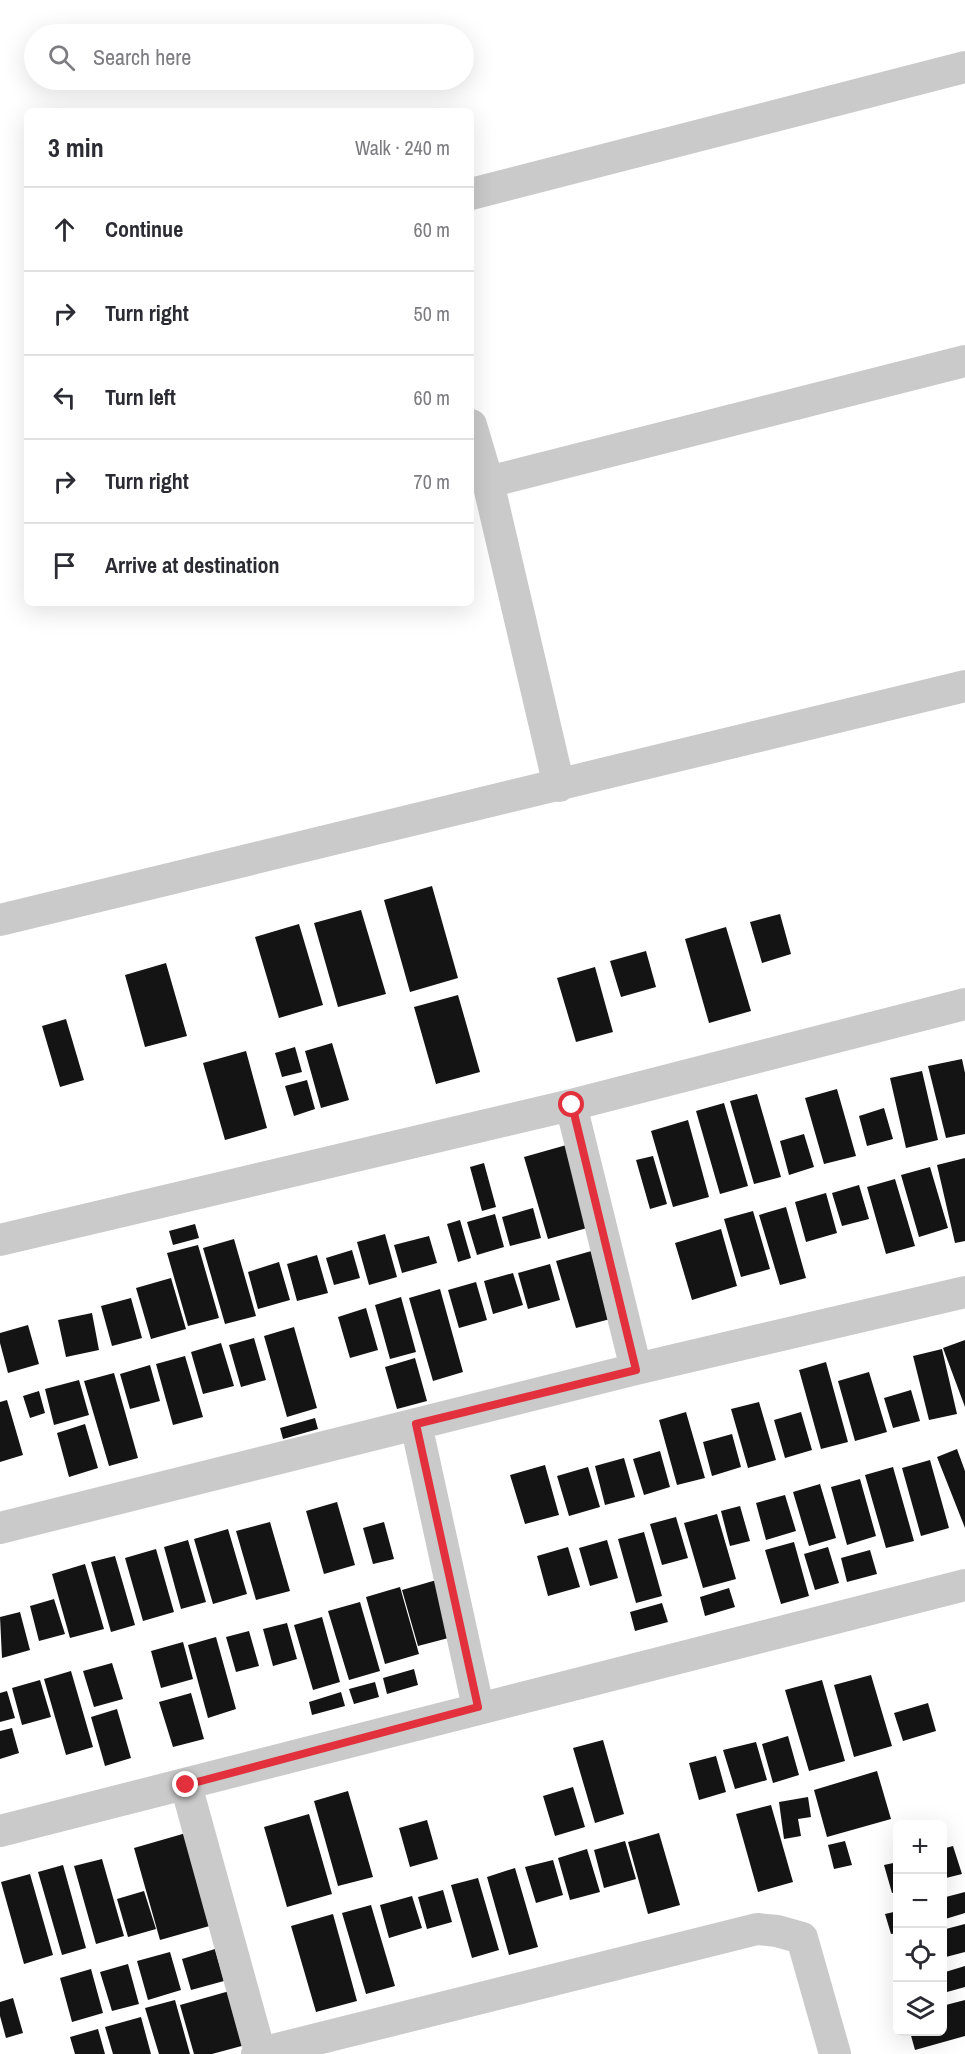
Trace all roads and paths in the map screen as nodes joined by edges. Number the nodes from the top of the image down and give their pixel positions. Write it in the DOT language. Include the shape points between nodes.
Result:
graph roads {
  1 [pos="965,67"];
  2 [pos="474,193"];
  3 [pos="965,361"];
  4 [pos="474,435"];
  5 [pos="488,482"];
  6 [pos="965,686"];
  7 [pos="559,786"];
  8 [pos="0,920"];
  9 [pos="965,1004"];
  10 [pos="572,1105"];
  11 [pos="0,1240"];
  12 [pos="965,1292"];
  13 [pos="636,1370"];
  14 [pos="416,1424"];
  15 [pos="0,1528"];
  16 [pos="965,1585"];
  17 [pos="478,1707"];
  18 [pos="186,1785"];
  19 [pos="0,1831"];
  20 [pos="259,2054"];
  21 [pos="835,2054"];
  1 -- 2 [label="street"];
  3 -- 5 [label="street"];
  4 -- 5 [label="street"];
  5 -- 7 [label="street"];
  6 -- 7 [label="street"];
  7 -- 8 [label="street"];
  9 -- 10 [label="street"];
  10 -- 11 [label="street"];
  10 -- 13 [label="street"];
  12 -- 13 [label="street"];
  13 -- 14 [label="street"];
  14 -- 15 [label="street"];
  14 -- 17 [label="street"];
  16 -- 17 [label="street"];
  17 -- 18 [label="street"];
  18 -- 19 [label="street"];
  18 -- 20 [label="street"];
  20 -- 21 [label="street" via="757,1929 802,1938"];
}
